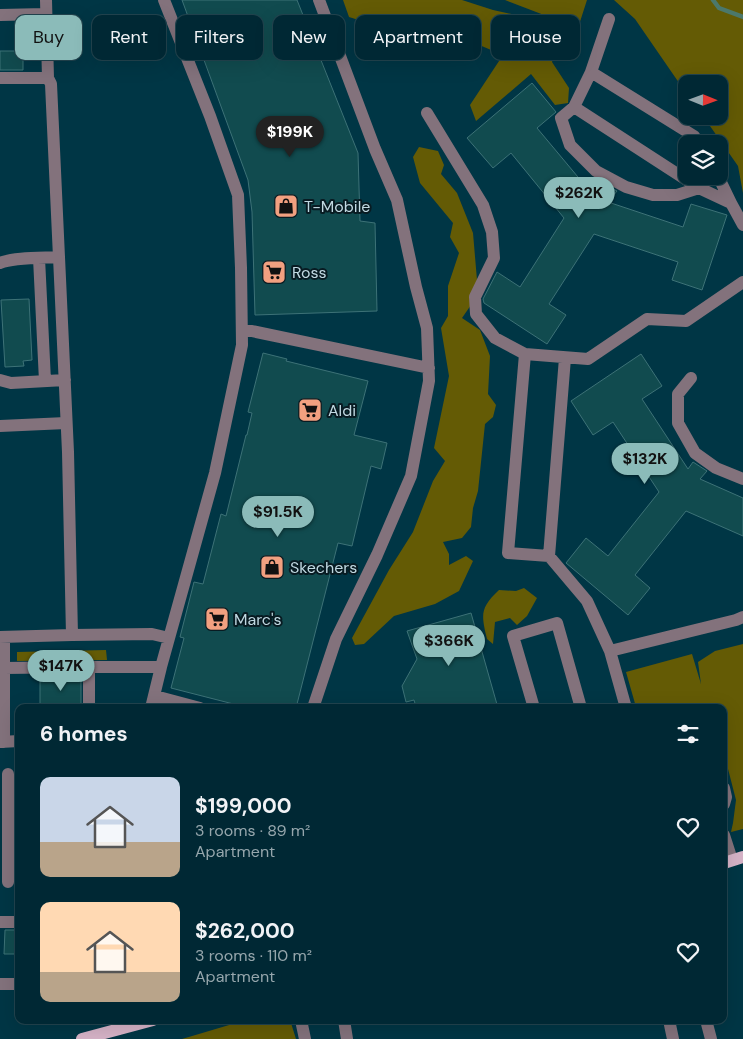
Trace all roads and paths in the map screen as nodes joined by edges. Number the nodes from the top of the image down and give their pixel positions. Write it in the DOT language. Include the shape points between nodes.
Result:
graph roads {
  1 [pos="46,0"];
  2 [pos="164,0"];
  3 [pos="319,0"];
  4 [pos="45,14"];
  5 [pos="0,15"];
  6 [pos="609,19"];
  7 [pos="591,72"];
  8 [pos="0,78"];
  9 [pos="48,78"];
  10 [pos="574,107"];
  11 [pos="427,113"];
  12 [pos="692,135"];
  13 [pos="722,185"];
  14 [pos="699,188"];
  15 [pos="730,203"];
  16 [pos="743,225"];
  17 [pos="59,257"];
  18 [pos="39,258"];
  19 [pos="0,263"];
  20 [pos="743,282"];
  21 [pos="242,329"];
  22 [pos="525,354"];
  23 [pos="565,358"];
  24 [pos="429,368"];
  25 [pos="691,378"];
  26 [pos="0,380"];
  27 [pos="65,380"];
  28 [pos="45,381"];
  29 [pos="66,423"];
  30 [pos="0,426"];
  31 [pos="743,479"];
  32 [pos="549,556"];
  33 [pos="743,617"];
  34 [pos="72,635"];
  35 [pos="2,637"];
  36 [pos="169,638"];
  37 [pos="610,651"];
  38 [pos="89,667"];
  39 [pos="161,667"];
  40 [pos="4,668"];
  41 [pos="153,702"];
  42 [pos="90,704"];
  43 [pos="169,704"];
  44 [pos="314,704"];
  45 [pos="533,704"];
  46 [pos="580,704"];
  47 [pos="625,704"];
  48 [pos="15,741"];
  49 [pos="2,742"];
  50 [pos="9,774"];
  51 [pos="727,843"];
  52 [pos="733,860"];
  53 [pos="9,883"];
  54 [pos="0,922"];
  55 [pos="15,922"];
  56 [pos="0,984"];
  57 [pos="15,984"];
  58 [pos="144,1024"];
  59 [pos="302,1024"];
  60 [pos="345,1024"];
  61 [pos="670,1024"];
  62 [pos="707,1024"];
  63 [pos="122,1034"];
  64 [pos="82,1039"];
  65 [pos="305,1039"];
  66 [pos="347,1039"];
  67 [pos="673,1039"];
  68 [pos="711,1039"];
  1 -- 4 [label="street"];
  2 -- 21 [label="street" via="238,194"];
  3 -- 24 [label="street" via="397,200 427,328"];
  4 -- 5 [label="street"];
  4 -- 9 [label="street"];
  6 -- 7 [label="street"];
  7 -- 10 [label="street"];
  7 -- 12 [label="street"];
  8 -- 9 [label="street"];
  9 -- 17 [label="street" via="51,84"];
  10 -- 14 [label="street"];
  10 -- 14 [label="street" via="560,118 570,145 596,171 626,188 653,195 678,194"];
  11 -- 22 [label="street" via="483,205 492,232 494,258 475,297 476,314 494,338"];
  13 -- 15 [label="street"];
  14 -- 15 [label="street"];
  15 -- 16 [label="street"];
  17 -- 18 [label="street"];
  17 -- 27 [label="street"];
  18 -- 19 [label="street"];
  18 -- 28 [label="street"];
  20 -- 23 [label="street" via="686,321 647,319 588,359"];
  21 -- 24 [label="street"];
  21 -- 36 [label="street" via="242,345 215,473"];
  22 -- 23 [label="street"];
  22 -- 32 [label="street" via="508,553"];
  23 -- 32 [label="street"];
  24 -- 44 [label="street" via="411,476 336,639"];
  25 -- 31 [label="street" via="678,394 678,423 695,453 716,468"];
  26 -- 28 [label="street" via="11,384"];
  27 -- 28 [label="street"];
  27 -- 29 [label="street"];
  29 -- 30 [label="street"];
  29 -- 34 [label="street"];
  32 -- 37 [label="street" via="587,601"];
  33 -- 37 [label="street"];
  34 -- 35 [label="street"];
  34 -- 36 [label="street" via="152,634"];
  35 -- 40 [label="street"];
  36 -- 39 [label="street"];
  37 -- 47 [label="street"];
  38 -- 39 [label="street"];
  38 -- 40 [label="street"];
  38 -- 42 [label="street"];
  39 -- 41 [label="street"];
  40 -- 49 [label="street"];
  41 -- 43 [label="street"];
  45 -- 46 [label="street" via="513,636 557,623"];
  48 -- 49 [label="street"];
  50 -- 53 [label="street"];
  51 -- 52 [label="street"];
  54 -- 55 [label="street"];
  56 -- 57 [label="street"];
  58 -- 63 [label="main road"];
  59 -- 65 [label="street"];
  60 -- 66 [label="street"];
  61 -- 67 [label="street"];
  62 -- 68 [label="street"];
  63 -- 64 [label="main road"];
}
